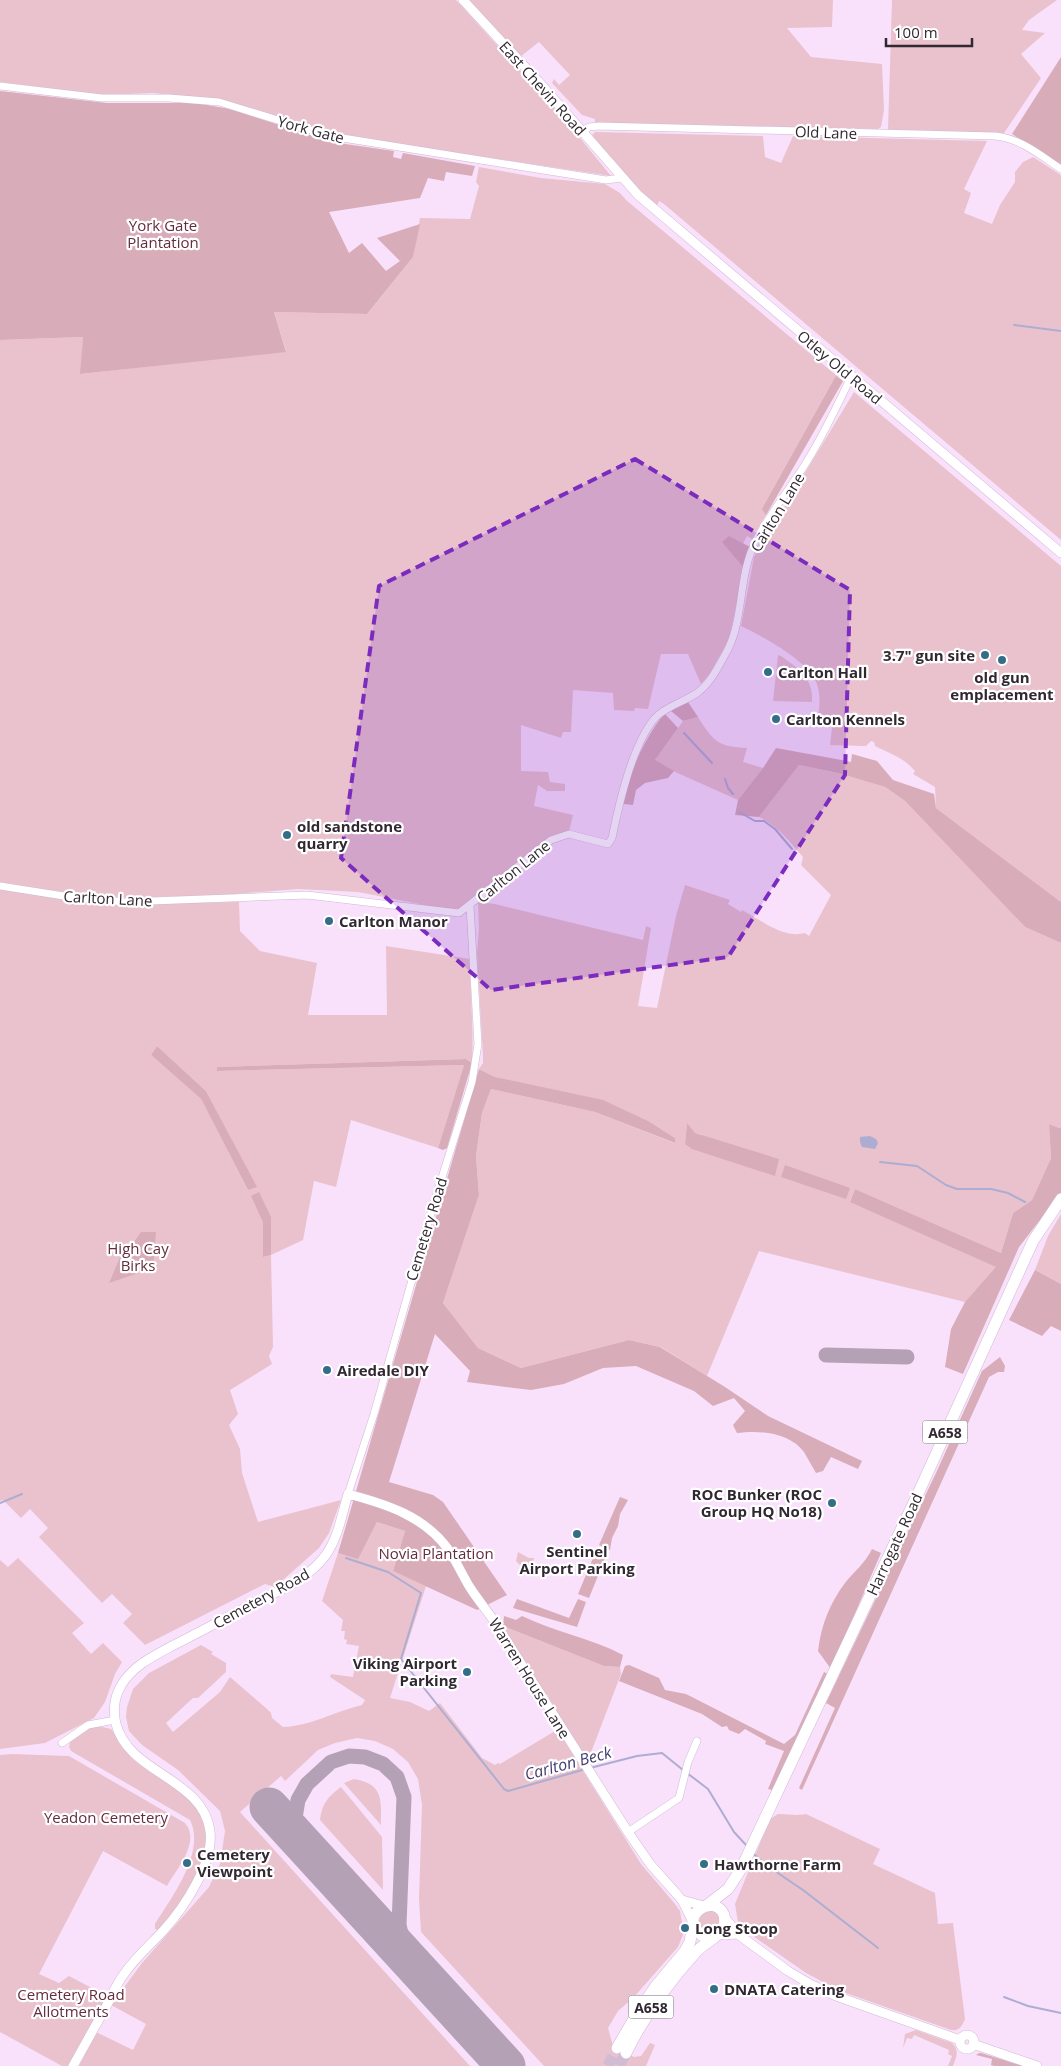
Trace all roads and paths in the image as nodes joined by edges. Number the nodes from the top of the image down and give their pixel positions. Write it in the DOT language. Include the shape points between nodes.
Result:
graph roads {
  1 [pos="463,0"];
  2 [pos="0,86"];
  3 [pos="583,131"];
  4 [pos="1061,169"];
  5 [pos="621,178"];
  6 [pos="851,377"];
  7 [pos="1061,553"];
  8 [pos="0,886"];
  9 [pos="470,906"];
  10 [pos="1061,1199"];
  11 [pos="348,1494"];
  12 [pos="115,1720"];
  13 [pos="62,1742"];
  14 [pos="697,1742"];
  15 [pos="628,1832"];
  16 [pos="728,1889"];
  17 [pos="682,1900"];
  18 [pos="705,1906"];
  19 [pos="724,1916"];
  20 [pos="693,1922"];
  21 [pos="739,1935"];
  22 [pos="715,1936"];
  23 [pos="659,1989"];
  24 [pos="622,2051"];
  25 [pos="73,2066"];
  26 [pos="1037,2066"];
  1 -- 3 [label="street, East Chevin Road"];
  2 -- 5 [label="street, York Gate" via="102,98 219,102 330,136 606,180"];
  3 -- 4 [label="street, Old Lane" via="599,126 995,136 1019,143"];
  3 -- 5 [label="street, East Chevin Road"];
  5 -- 6 [label="street, Otley Old Road"];
  6 -- 7 [label="street, Otley Old Road"];
  6 -- 9 [label="street, Carlton Lane" via="810,456 753,548 735,630 727,651 698,692 662,712 649,727 624,784 608,844 569,834 551,840"];
  8 -- 9 [label="street, Carlton Lane" via="125,902 307,895 459,913"];
  9 -- 11 [label="street, Cemetery Road" via="478,1044 472,1082 432,1206 374,1414"];
  10 -- 16 [label="highway, Harrogate Road / A658" via="1033,1241 741,1869"];
  11 -- 12 [label="street, Cemetery Road" via="334,1539 315,1567 294,1582 136,1668 117,1695"];
  11 -- 15 [label="street, Warren House Lane" via="399,1510 418,1521 443,1544"];
  12 -- 13 [label="street" via="88,1725"];
  12 -- 25 [label="street, Cemetery Road" via="122,1741 131,1751 184,1790 202,1809 210,1841 206,1863 183,1905 123,1974"];
  14 -- 15 [label="street" via="679,1798"];
  15 -- 17 [label="street, Warren House Lane" via="650,1864"];
  16 -- 18 [label="highway, Harrogate Road / A658"];
  16 -- 19 [label="highway, Harrogate Road / A658"];
  17 -- 18 [label="street"];
  17 -- 20 [label="street, Warren House Lane"];
  18 -- 19 [label="highway" via="717,1908"];
  18 -- 20 [label="highway" via="697,1911"];
  19 -- 21 [label="street"];
  19 -- 22 [label="highway" via="723,1929"];
  20 -- 22 [label="highway" via="698,1933"];
  20 -- 23 [label="highway, A658" via="690,1942"];
  21 -- 22 [label="street"];
  21 -- 26 [label="street" via="788,1971 836,1996 960,2040 964,2048 973,2044"];
  22 -- 23 [label="highway, A658"];
  23 -- 24 [label="highway, A658" via="638,2012"];
}
